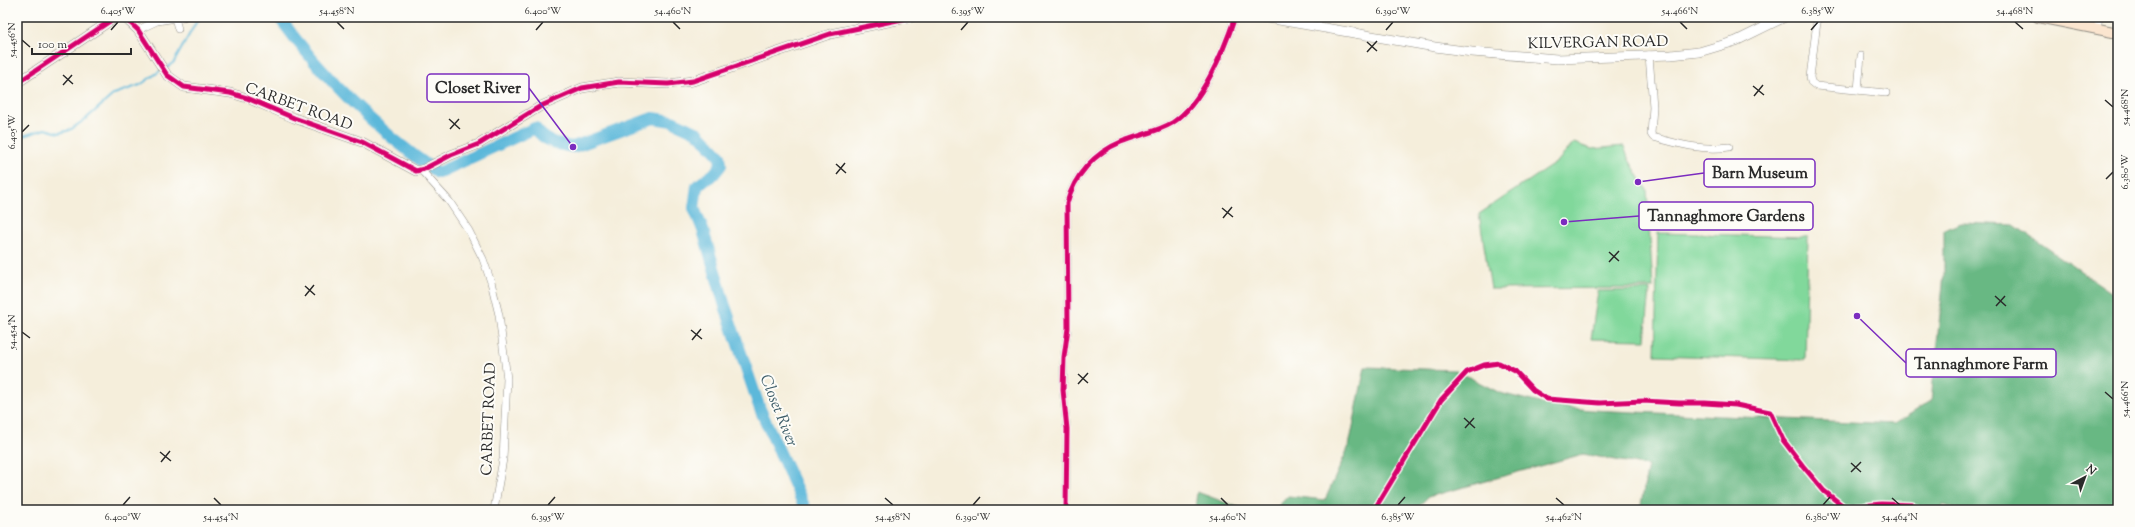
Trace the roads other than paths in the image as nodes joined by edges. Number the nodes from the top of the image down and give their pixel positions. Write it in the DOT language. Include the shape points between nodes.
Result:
graph roads {
  1 [pos="116,17"];
  2 [pos="124,17"];
  3 [pos="912,17"];
  4 [pos="1235,17"];
  5 [pos="1261,17"];
  6 [pos="1785,17"];
  7 [pos="1816,17"];
  8 [pos="1946,17"];
  9 [pos="1954,17"];
  10 [pos="2038,17"];
  11 [pos="2099,17"];
  12 [pos="179,18"];
  13 [pos="1764,21"];
  14 [pos="2097,28"];
  15 [pos="178,29"];
  16 [pos="138,30"];
  17 [pos="2118,33"];
  18 [pos="1649,55"];
  19 [pos="1861,56"];
  20 [pos="17,83"];
  21 [pos="1858,90"];
  22 [pos="1886,93"];
  23 [pos="1729,147"];
  24 [pos="423,170"];
  25 [pos="494,510"];
  26 [pos="1066,510"];
  1 -- 20 [label="street"];
  2 -- 16 [label="street, CARBET ROAD"];
  3 -- 24 [label="street" via="830,34 693,81 668,84 619,82 582,88 542,106 479,144 435,162"];
  4 -- 26 [label="street" via="1212,72 1186,112 1173,122 1120,143 1096,157 1071,188 1067,204 1068,328 1063,390 1067,429"];
  5 -- 18 [label="street, KILVERGAN ROAD" via="1398,42 1472,52 1557,59"];
  6 -- 13 [label="street, KILVERGAN ROAD"];
  7 -- 21 [label="street" via="1810,80 1816,86"];
  8 -- 9 [label="street"];
  10 -- 14 [label="main road"];
  11 -- 14 [label="street"];
  12 -- 15 [label="street"];
  12 -- 16 [label="street" via="157,21"];
  13 -- 18 [label="street, KILVERGAN ROAD" via="1736,41 1699,52"];
  14 -- 17 [label="main road"];
  16 -- 24 [label="street, CARBET ROAD" via="164,69 184,87 230,93 247,98 362,142 416,171"];
  18 -- 23 [label="street" via="1653,137 1691,147"];
  19 -- 21 [label="street"];
  21 -- 22 [label="street"];
  24 -- 25 [label="street, CARBET ROAD" via="449,201 468,230 483,259 499,314 507,379 503,459"];
}
